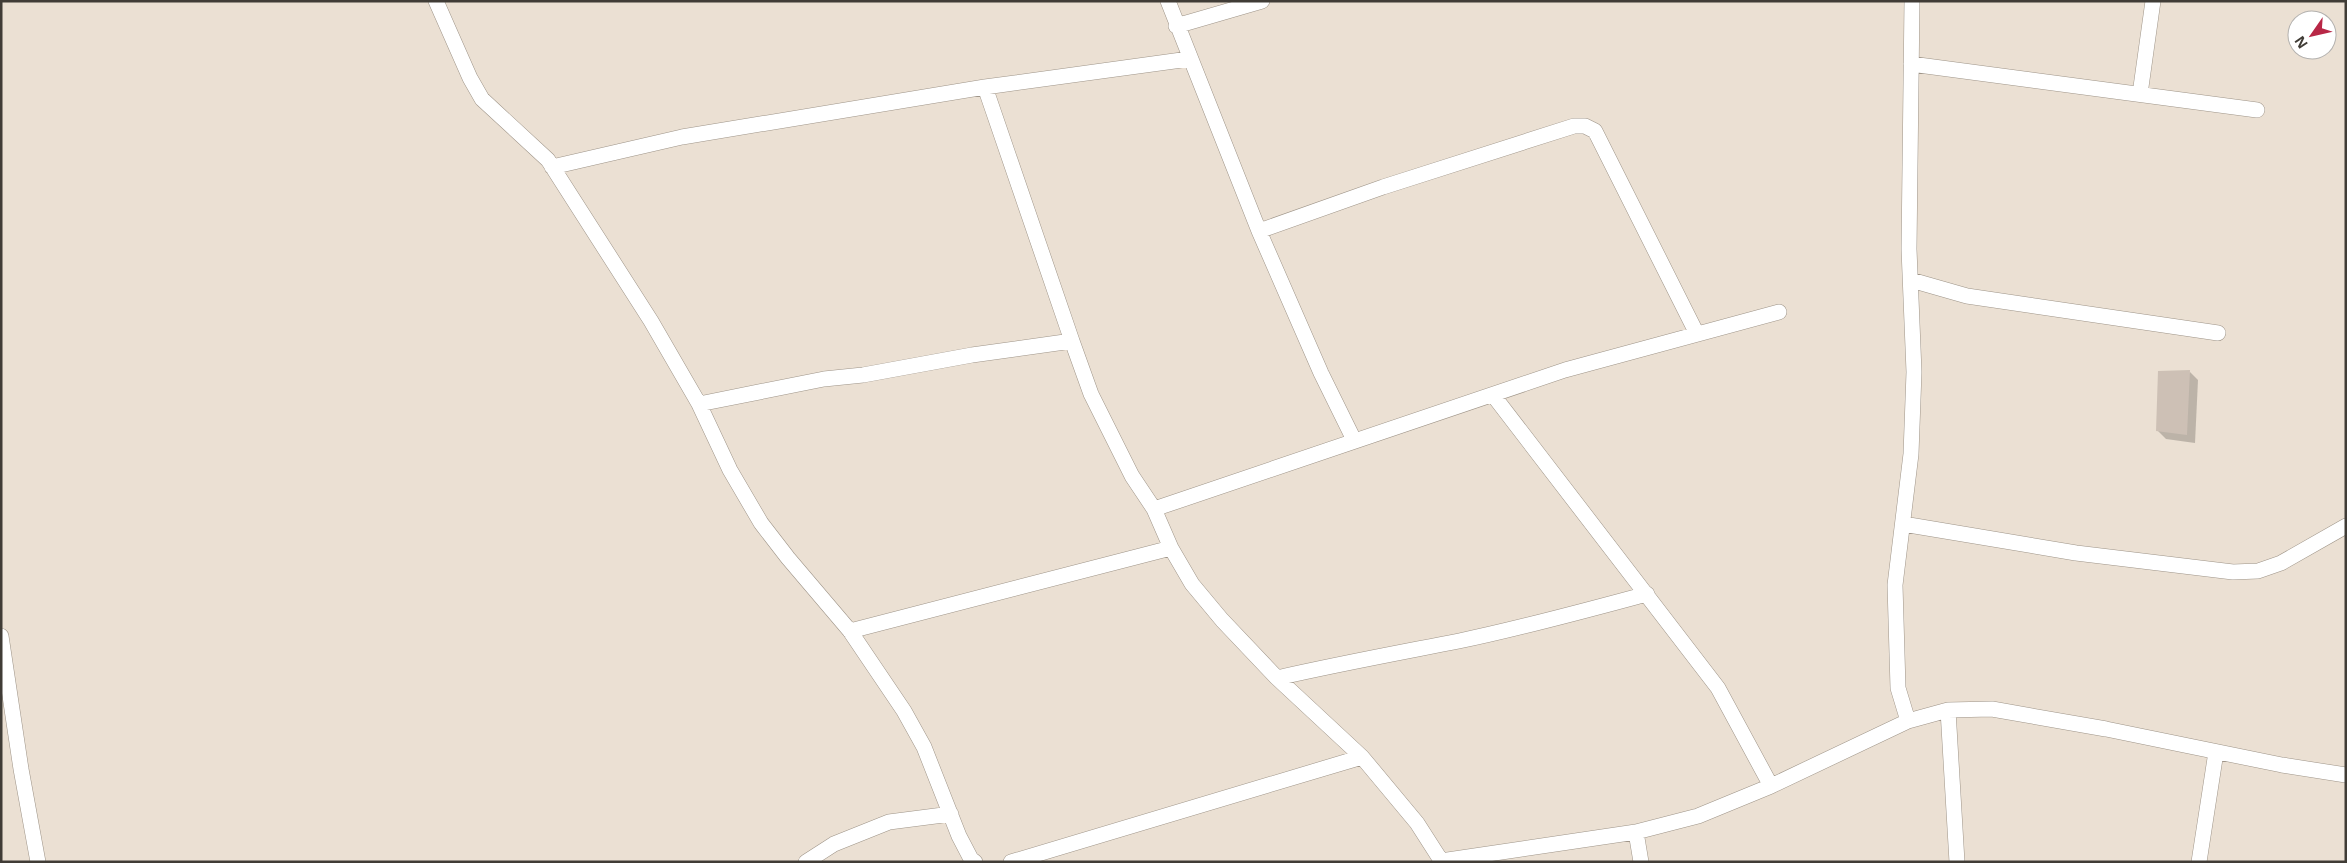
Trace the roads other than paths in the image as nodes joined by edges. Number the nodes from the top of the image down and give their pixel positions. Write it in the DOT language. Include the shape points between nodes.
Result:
graph roads {
  1 [pos="436,1"];
  2 [pos="1168,1"];
  3 [pos="1262,1"];
  4 [pos="1912,1"];
  5 [pos="2154,1"];
  6 [pos="1176,26"];
  7 [pos="1189,59"];
  8 [pos="1911,64"];
  9 [pos="985,87"];
  10 [pos="2140,94"];
  11 [pos="2257,110"];
  12 [pos="552,167"];
  13 [pos="1259,231"];
  14 [pos="1911,280"];
  15 [pos="1779,312"];
  16 [pos="2218,333"];
  17 [pos="1697,334"];
  18 [pos="1072,341"];
  19 [pos="1493,395"];
  20 [pos="699,404"];
  21 [pos="1354,440"];
  22 [pos="1154,509"];
  23 [pos="1903,524"];
  24 [pos="2346,526"];
  25 [pos="1171,548"];
  26 [pos="1646,594"];
  27 [pos="850,630"];
  28 [pos="1,636"];
  29 [pos="1277,678"];
  30 [pos="1948,710"];
  31 [pos="1908,721"];
  32 [pos="2216,752"];
  33 [pos="1362,757"];
  34 [pos="2346,775"];
  35 [pos="1771,786"];
  36 [pos="951,814"];
  37 [pos="1636,832"];
  38 [pos="38,862"];
  39 [pos="806,862"];
  40 [pos="975,862"];
  41 [pos="1011,862"];
  42 [pos="1442,862"];
  43 [pos="1641,862"];
  44 [pos="1956,862"];
  45 [pos="2199,862"];
  1 -- 12 [label="street" via="482,99 537,148"];
  2 -- 6 [label="street"];
  3 -- 6 [label="street"];
  4 -- 8 [label="street"];
  5 -- 10 [label="street"];
  6 -- 7 [label="street"];
  7 -- 9 [label="street"];
  7 -- 13 [label="street"];
  8 -- 10 [label="street"];
  8 -- 14 [label="street"];
  9 -- 12 [label="street" via="682,137"];
  9 -- 18 [label="street"];
  10 -- 11 [label="street"];
  12 -- 20 [label="street" via="651,320"];
  13 -- 17 [label="street" via="1531,139 1574,126 1585,126 1595,131"];
  13 -- 21 [label="street"];
  14 -- 16 [label="street" via="1967,296"];
  14 -- 23 [label="street" via="1914,381 1911,454"];
  15 -- 17 [label="street"];
  17 -- 19 [label="street" via="1565,370"];
  18 -- 20 [label="street" via="972,355 863,376 824,379"];
  18 -- 22 [label="street" via="1091,394 1132,476"];
  19 -- 21 [label="street"];
  19 -- 26 [label="street"];
  20 -- 27 [label="street" via="730,470 761,523"];
  21 -- 22 [label="street"];
  22 -- 25 [label="street"];
  23 -- 24 [label="street" via="2076,553 2233,572 2258,571 2281,563"];
  23 -- 31 [label="street" via="1895,584 1898,688"];
  25 -- 27 [label="street"];
  25 -- 29 [label="street" via="1192,584"];
  26 -- 29 [label="street" via="1460,641"];
  26 -- 35 [label="street" via="1718,688"];
  27 -- 36 [label="street" via="924,747"];
  28 -- 38 [label="street"];
  29 -- 33 [label="street"];
  30 -- 31 [label="street"];
  30 -- 32 [label="street" via="1992,709"];
  30 -- 44 [label="street"];
  31 -- 35 [label="street"];
  32 -- 34 [label="street"];
  32 -- 45 [label="street"];
  33 -- 41 [label="street"];
  33 -- 42 [label="street" via="1417,823"];
  35 -- 37 [label="street" via="1698,816"];
  36 -- 39 [label="street" via="889,822 834,844"];
  36 -- 40 [label="street"];
  37 -- 42 [label="street"];
  37 -- 43 [label="street"];
}
